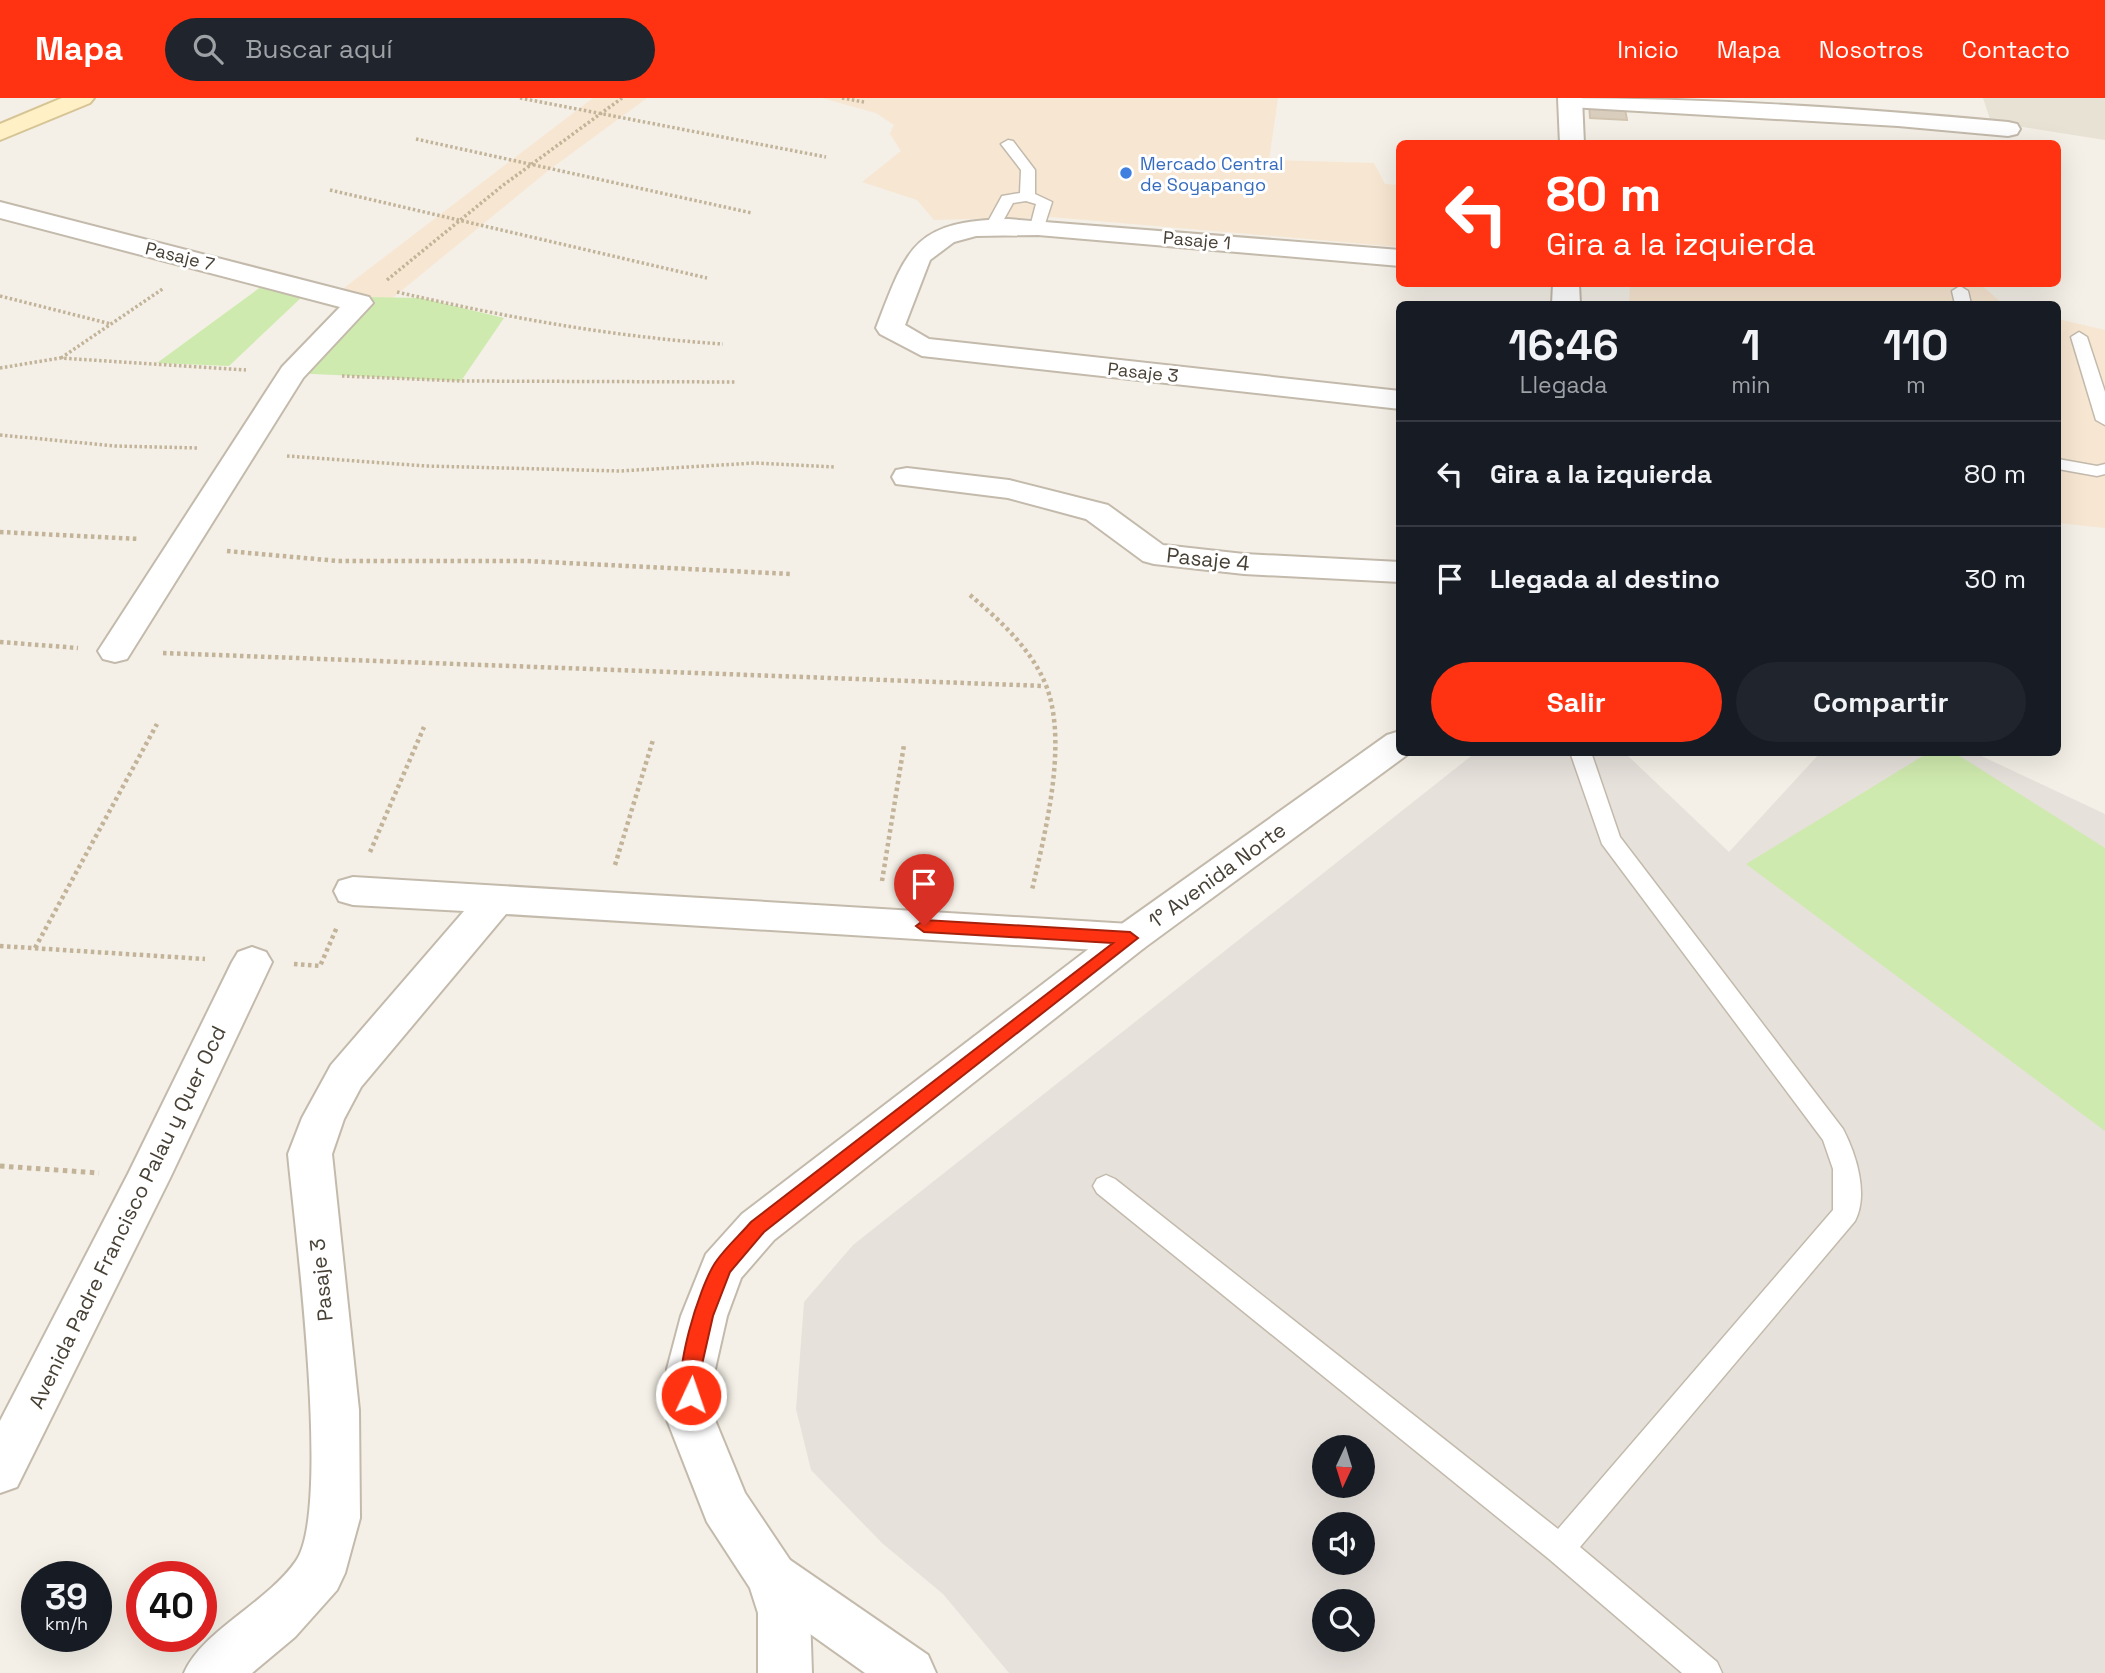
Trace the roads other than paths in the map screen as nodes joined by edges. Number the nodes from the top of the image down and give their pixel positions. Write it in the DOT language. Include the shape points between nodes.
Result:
graph roads {
  1 [pos="82,98"];
  2 [pos="1570,99"];
  3 [pos="1898,119"];
  4 [pos="2008,129"];
  5 [pos="0,133"];
  6 [pos="1572,140"];
  7 [pos="1913,140"];
  8 [pos="1008,144"];
  9 [pos="1027,196"];
  10 [pos="1062,198"];
  11 [pos="0,210"];
  12 [pos="1041,215"];
  13 [pos="993,227"];
  14 [pos="1396,258"];
  15 [pos="890,328"];
  16 [pos="2079,337"];
  17 [pos="1396,400"];
  18 [pos="2105,420"];
  19 [pos="2061,465"];
  20 [pos="2105,469"];
  21 [pos="907,477"];
  22 [pos="1396,572"];
  23 [pos="115,651"];
  24 [pos="1396,746"];
  25 [pos="1581,756"];
  26 [pos="353,891"];
  27 [pos="496,900"];
  28 [pos="1130,938"];
  29 [pos="253,961"];
  30 [pos="1106,1186"];
  31 [pos="0,1471"];
  32 [pos="1560,1549"];
  33 [pos="772,1577"];
  34 [pos="211,1673"];
  35 [pos="785,1673"];
  36 [pos="909,1673"];
  37 [pos="1706,1673"];
  1 -- 5 [label="main road"];
  2 -- 3 [label="street"];
  2 -- 6 [label="street"];
  3 -- 4 [label="street"];
  3 -- 7 [label="street"];
  8 -- 9 [label="lane" via="1028,170"];
  9 -- 12 [label="lane"];
  9 -- 13 [label="lane" via="1007,199"];
  10 -- 12 [label="lane"];
  11 -- 23 [label="street, Pasaje 7" via="202,262 369,295 292,373"];
  12 -- 13 [label="street, Pasaje 1"];
  12 -- 14 [label="street, Pasaje 1"];
  13 -- 15 [label="street, Pasaje 1" via="932,243 919,255"];
  15 -- 17 [label="street, Pasaje 3" via="922,347"];
  16 -- 18 [label="lane"];
  19 -- 20 [label="lane"];
  21 -- 22 [label="street, Pasaje 4" via="1009,489 1097,512 1154,554"];
  24 -- 28 [label="street, 1° Avenida Norte"];
  25 -- 32 [label="lane" via="1610,839 1834,1136 1846,1169 1846,1213"];
  26 -- 27 [label="street"];
  27 -- 28 [label="street"];
  27 -- 34 [label="street, Pasaje 3" via="346,1076 323,1118 310,1154 335,1410 335,1518 318,1573 277,1619"];
  28 -- 33 [label="street, 1° Avenida Norte" via="758,1227 722,1268 691,1369 691,1420 725,1506"];
  29 -- 31 [label="street, Avenida Padre Francisco Palau y Quer Ocd"];
  30 -- 32 [label="lane"];
  32 -- 37 [label="lane"];
  33 -- 35 [label="street, 1° Avenida Norte" via="784,1613"];
  33 -- 36 [label="street"];
}
